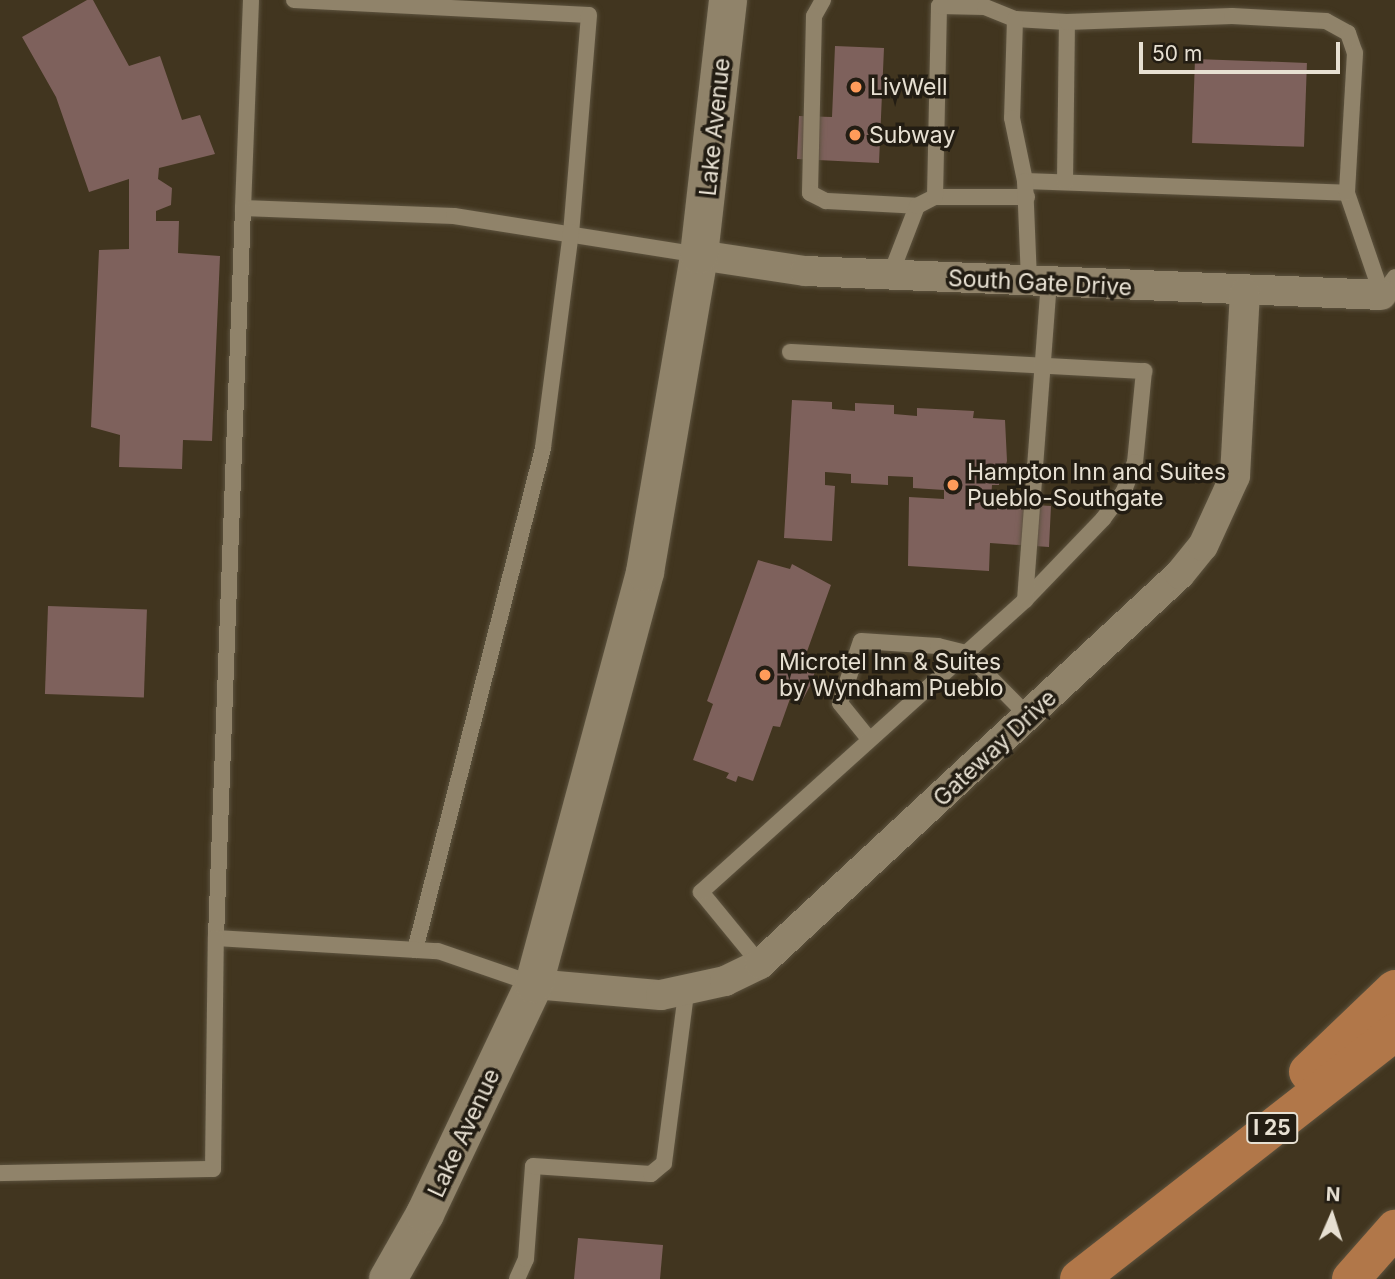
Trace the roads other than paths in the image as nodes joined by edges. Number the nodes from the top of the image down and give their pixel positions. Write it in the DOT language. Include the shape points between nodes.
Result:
graph roads {
  1 [pos="251,0"];
  2 [pos="294,0"];
  3 [pos="728,0"];
  4 [pos="823,0"];
  5 [pos="933,3"];
  6 [pos="1015,19"];
  7 [pos="1067,22"];
  8 [pos="1025,181"];
  9 [pos="1065,182"];
  10 [pos="1347,192"];
  11 [pos="935,197"];
  12 [pos="1027,197"];
  13 [pos="917,206"];
  14 [pos="243,208"];
  15 [pos="571,232"];
  16 [pos="699,255"];
  17 [pos="890,275"];
  18 [pos="1039,283"];
  19 [pos="1389,286"];
  20 [pos="1245,293"];
  21 [pos="790,352"];
  22 [pos="1041,364"];
  23 [pos="1025,600"];
  24 [pos="966,653"];
  25 [pos="1029,717"];
  26 [pos="869,739"];
  27 [pos="216,938"];
  28 [pos="415,950"];
  29 [pos="761,964"];
  30 [pos="534,984"];
  31 [pos="1395,989"];
  32 [pos="686,993"];
  33 [pos="1395,1032"];
  34 [pos="0,1173"];
  35 [pos="1149,1225"];
  36 [pos="1395,1229"];
  37 [pos="1395,1269"];
  38 [pos="388,1279"];
  39 [pos="517,1279"];
  40 [pos="1079,1279"];
  41 [pos="1351,1279"];
  42 [pos="1385,1279"];
  1 -- 14 [label="lane"];
  2 -- 15 [label="lane" via="589,15"];
  3 -- 16 [label="street, Lake Avenue"];
  4 -- 13 [label="lane" via="814,16 810,193 826,201"];
  5 -- 6 [label="lane" via="985,8"];
  5 -- 11 [label="lane"];
  6 -- 7 [label="lane"];
  6 -- 8 [label="lane" via="1012,118"];
  7 -- 9 [label="lane"];
  7 -- 10 [label="lane" via="1232,16 1326,21 1341,26 1355,53"];
  8 -- 9 [label="lane"];
  8 -- 12 [label="lane"];
  9 -- 10 [label="lane"];
  10 -- 19 [label="lane"];
  11 -- 12 [label="lane"];
  11 -- 13 [label="lane"];
  12 -- 18 [label="lane"];
  13 -- 17 [label="lane"];
  14 -- 15 [label="lane" via="454,216"];
  14 -- 27 [label="lane"];
  15 -- 16 [label="lane"];
  15 -- 28 [label="lane" via="543,448"];
  16 -- 17 [label="street, South Gate Drive" via="805,271"];
  16 -- 30 [label="street, Lake Avenue" via="645,572"];
  17 -- 18 [label="street, South Gate Drive"];
  18 -- 20 [label="street, South Gate Drive"];
  18 -- 22 [label="lane"];
  19 -- 20 [label="street, South Gate Drive"];
  20 -- 25 [label="street, Gateway Drive" via="1235,476 1216,523 1180,575"];
  21 -- 22 [label="lane"];
  22 -- 23 [label="lane"];
  22 -- 23 [label="lane" via="1144,371 1135,462 1124,491"];
  23 -- 24 [label="lane"];
  24 -- 25 [label="lane"];
  24 -- 26 [label="lane"];
  24 -- 26 [label="lane" via="938,646 861,641 840,703"];
  25 -- 29 [label="street, Gateway Drive"];
  26 -- 29 [label="lane" via="701,892"];
  27 -- 28 [label="lane"];
  27 -- 34 [label="lane" via="213,1168"];
  28 -- 30 [label="lane" via="438,951"];
  29 -- 32 [label="street, Gateway Drive"];
  30 -- 32 [label="street, Gateway Drive"];
  30 -- 38 [label="street, Lake Avenue" via="425,1214"];
  31 -- 35 [label="highway"];
  32 -- 39 [label="lane" via="664,1163 651,1174 533,1166 526,1259"];
  33 -- 35 [label="highway, I 25"];
  35 -- 40 [label="highway, I 25"];
  36 -- 41 [label="highway"];
  37 -- 42 [label="highway"];
}
